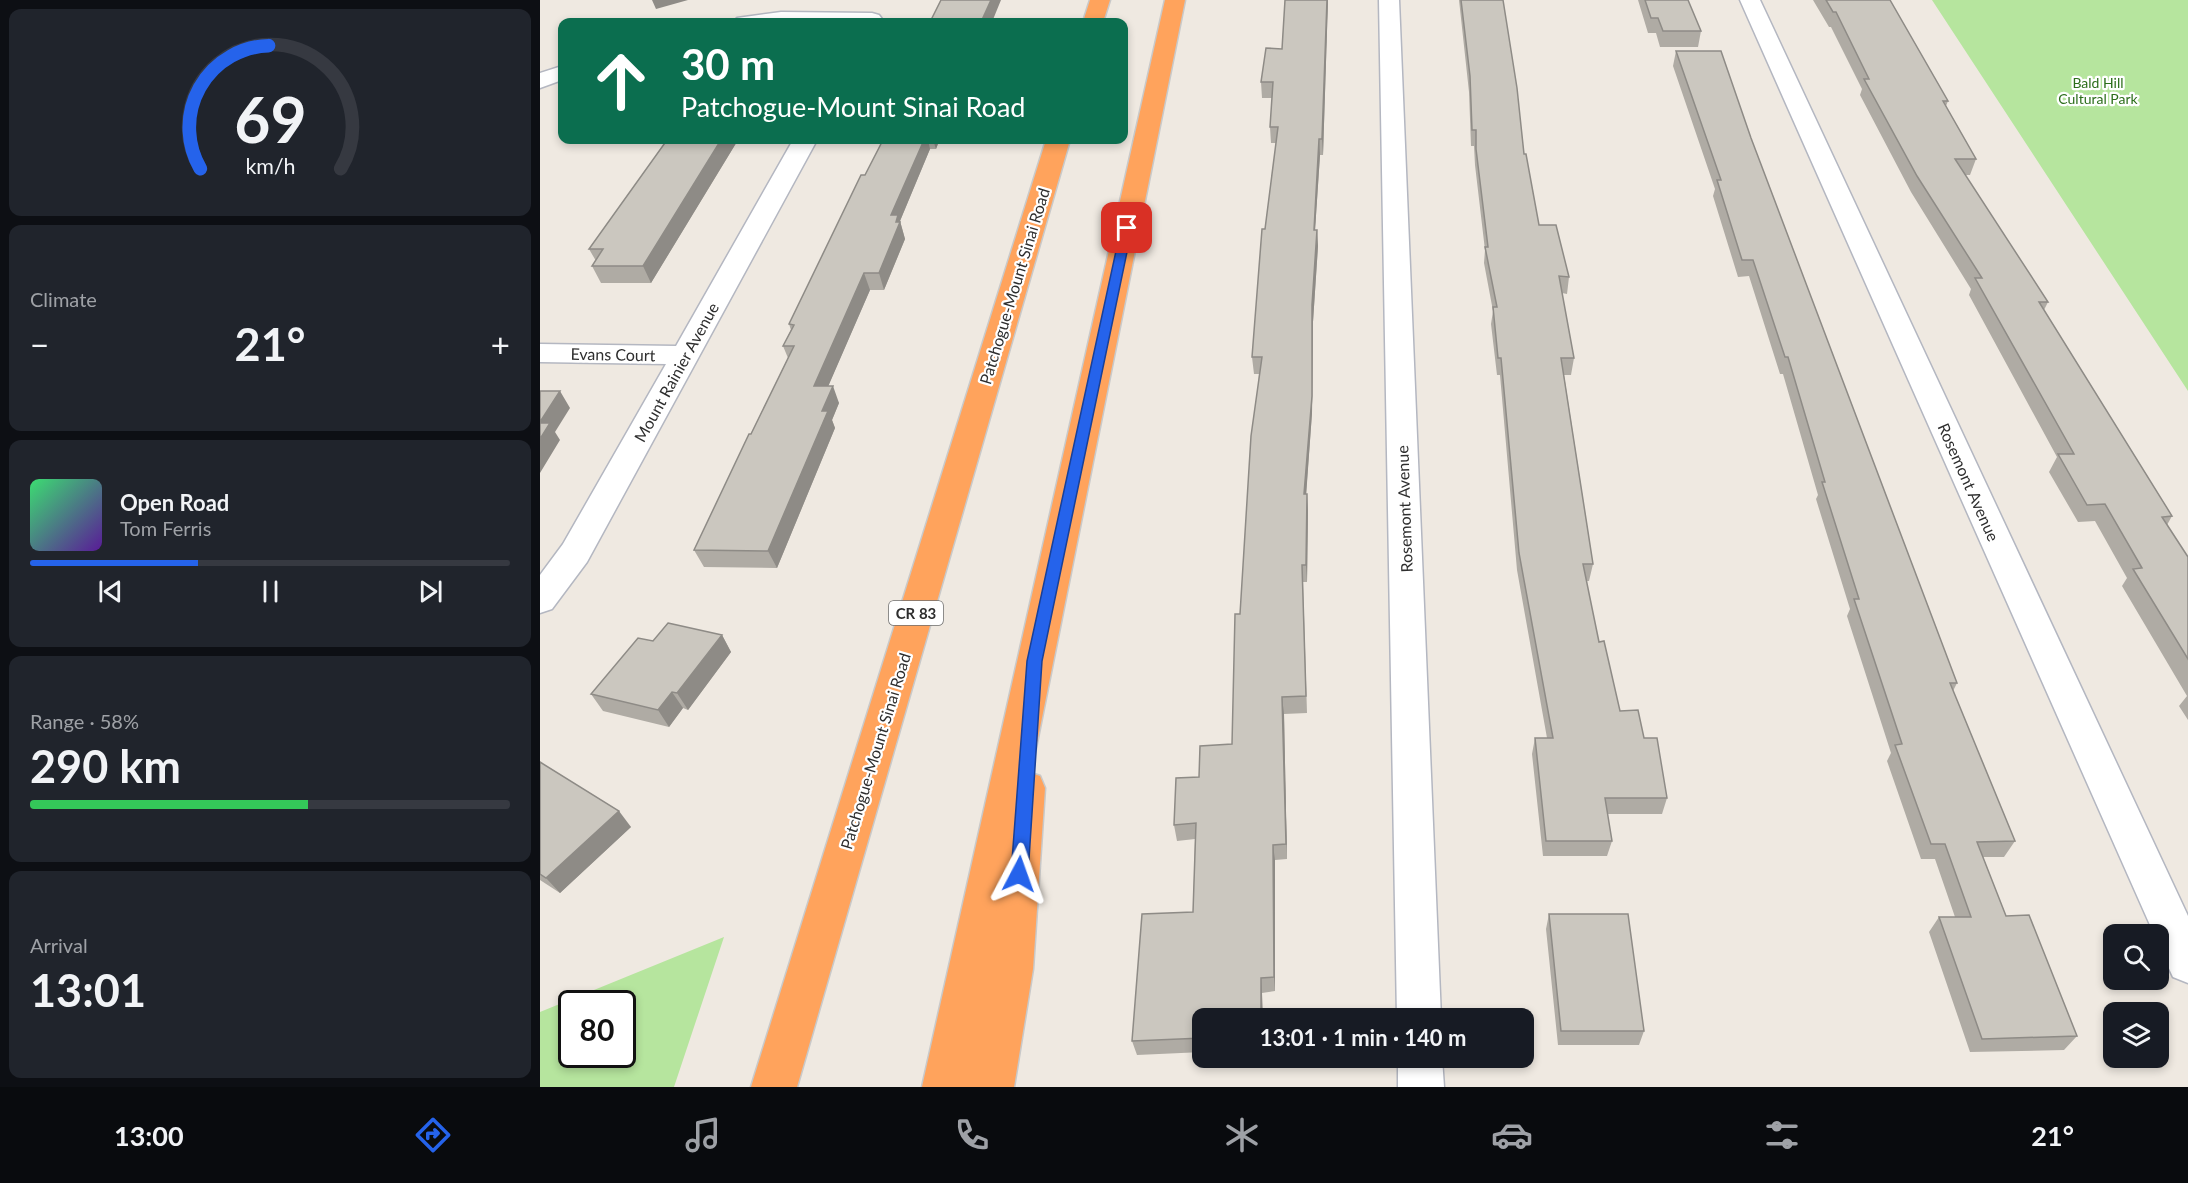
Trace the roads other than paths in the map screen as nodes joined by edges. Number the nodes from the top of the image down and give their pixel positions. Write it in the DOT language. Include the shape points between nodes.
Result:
graph roads {
  1 [pos="882,0"];
  2 [pos="1100,0"];
  3 [pos="1175,0"];
  4 [pos="1389,0"];
  5 [pos="1749,0"];
  6 [pos="873,18"];
  7 [pos="1094,18"];
  8 [pos="558,74"];
  9 [pos="540,81"];
  10 [pos="803,144"];
  11 [pos="1057,144"];
  12 [pos="540,353"];
  13 [pos="686,355"];
  14 [pos="540,600"];
  15 [pos="1035,661"];
  16 [pos="2188,963"];
  17 [pos="1419,1008"];
  18 [pos="1420,1068"];
  19 [pos="776,1077"];
  20 [pos="945,1087"];
  21 [pos="991,1087"];
  22 [pos="1421,1087"];
  1 -- 6 [label="street"];
  2 -- 7 [label="highway"];
  3 -- 15 [label="highway"];
  4 -- 17 [label="street, Rosemont Avenue"];
  5 -- 16 [label="street, Rosemont Avenue"];
  8 -- 9 [label="street"];
  10 -- 13 [label="street, Mount Rainier Avenue"];
  11 -- 19 [label="highway, Patchogue-Mount Sinai Road / CR 83"];
  12 -- 13 [label="street, Evans Court"];
  13 -- 14 [label="street, Mount Rainier Avenue" via="575,554"];
  15 -- 20 [label="highway"];
  15 -- 21 [label="highway" via="1012,969"];
  18 -- 22 [label="street"];
}
